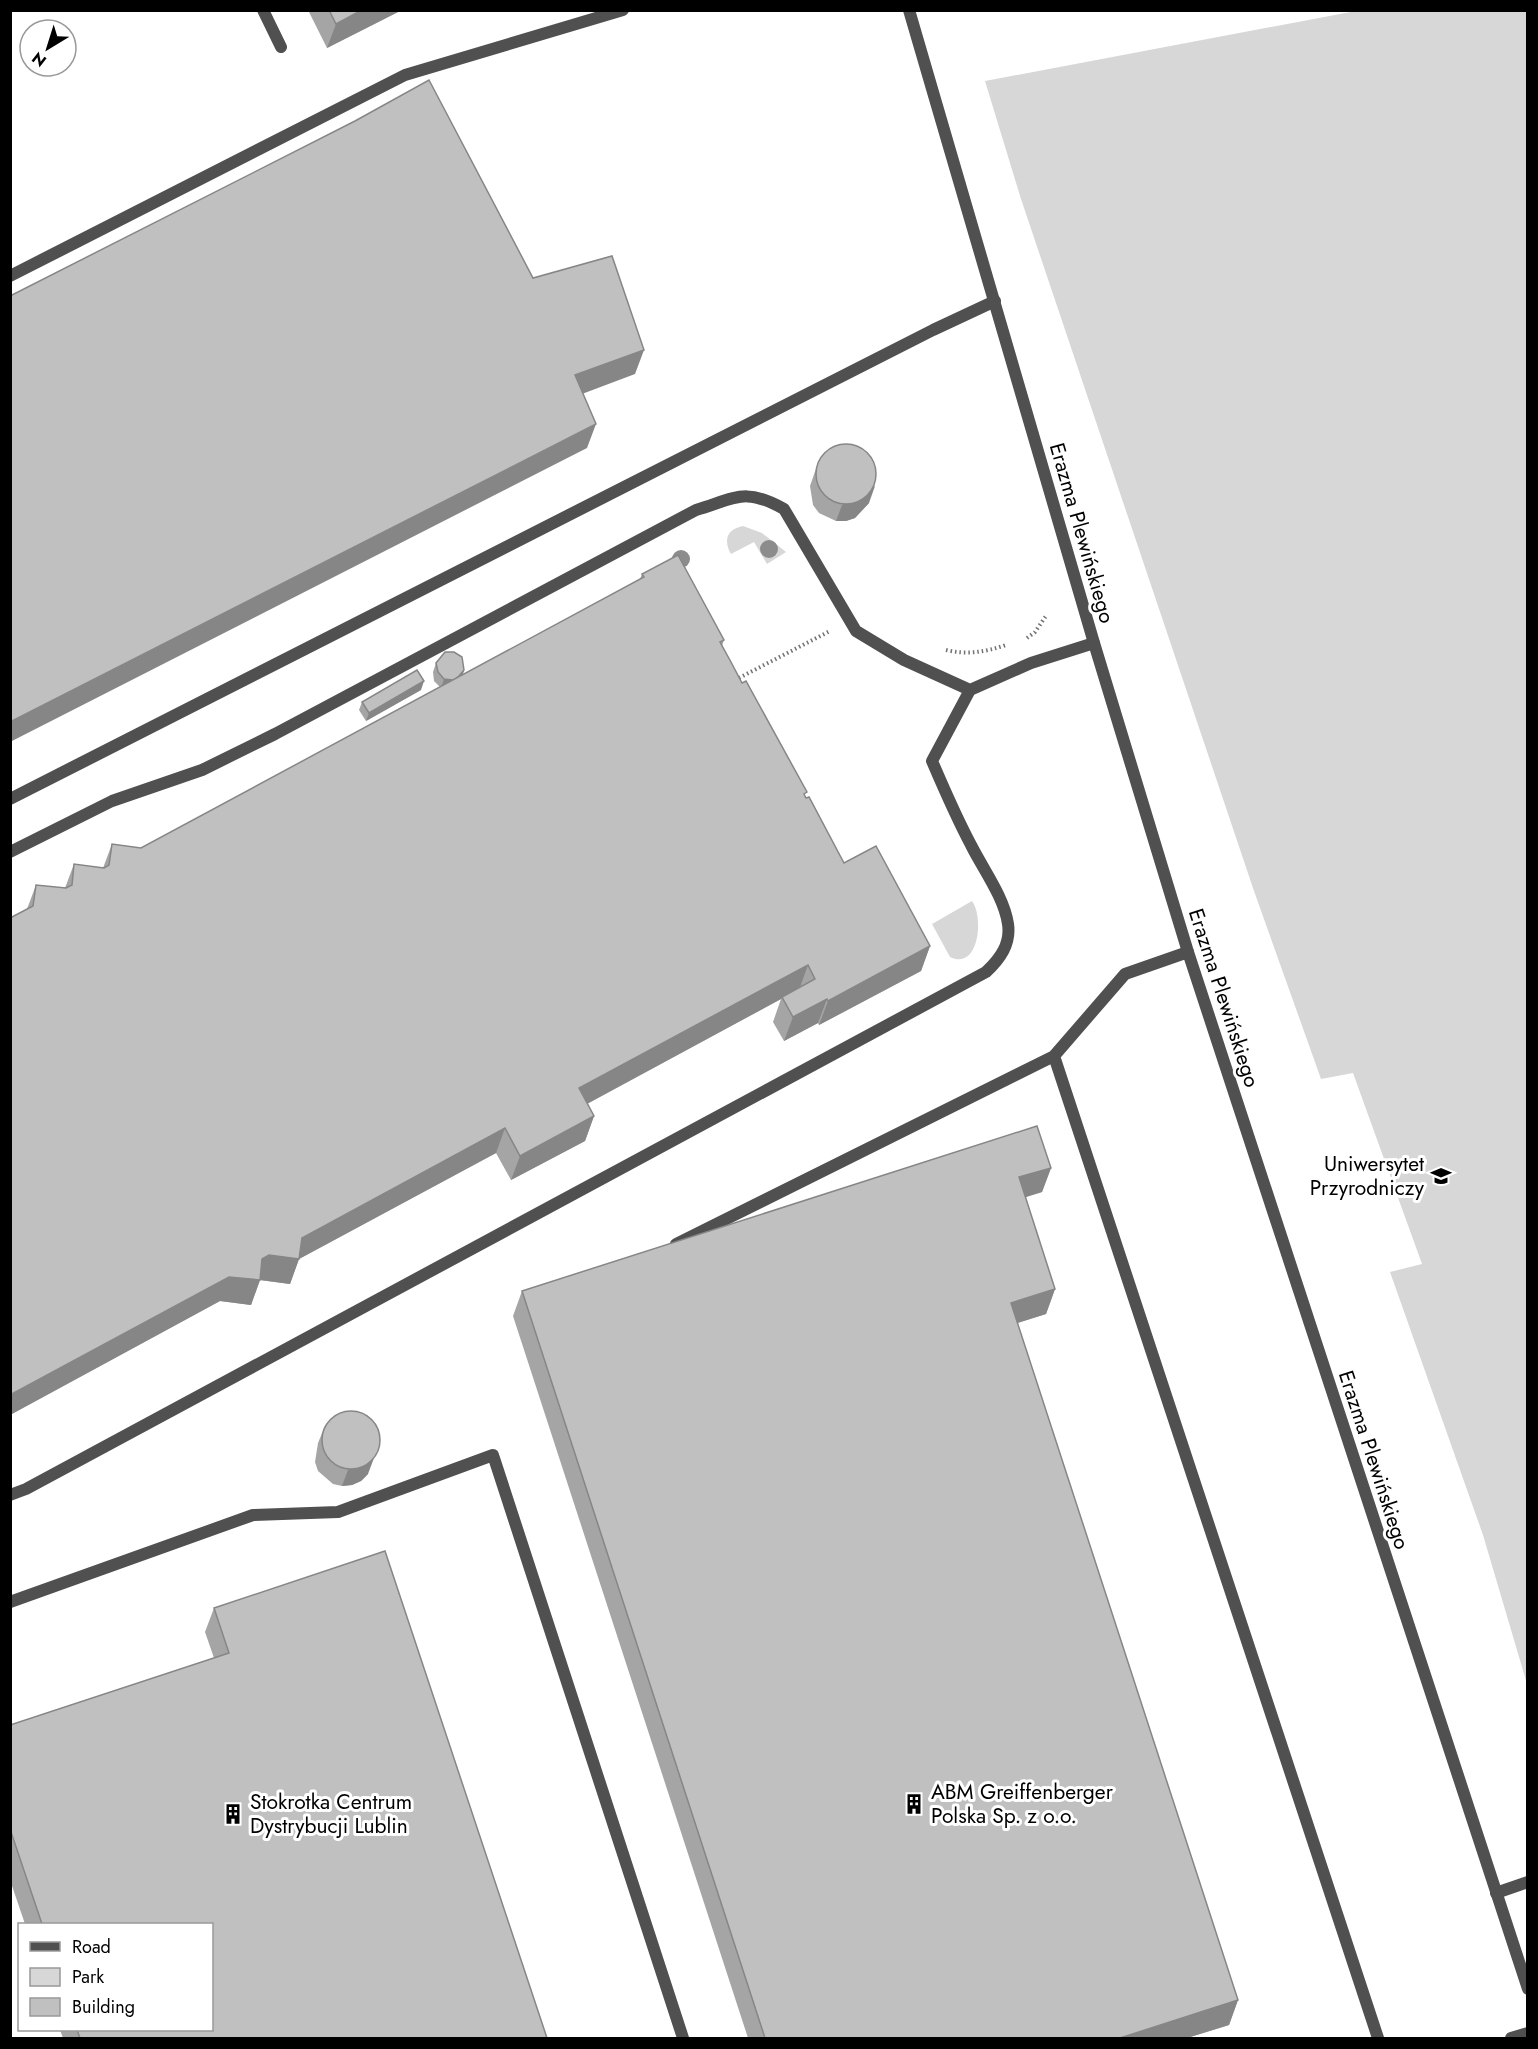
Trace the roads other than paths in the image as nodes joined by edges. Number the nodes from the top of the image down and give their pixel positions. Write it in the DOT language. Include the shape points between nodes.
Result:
graph roads {
  1 [pos="263,10"];
  2 [pos="623,10"];
  3 [pos="909,10"];
  4 [pos="282,47"];
  5 [pos="10,276"];
  6 [pos="995,301"];
  7 [pos="1094,643"];
  8 [pos="970,690"];
  9 [pos="10,799"];
  10 [pos="10,852"];
  11 [pos="1188,952"];
  12 [pos="1054,1056"];
  13 [pos="661,1252"];
  14 [pos="10,1495"];
  15 [pos="10,1602"];
  16 [pos="1527,1882"];
  17 [pos="1496,1893"];
  18 [pos="1527,1989"];
  19 [pos="1527,2033"];
  20 [pos="682,2038"];
  21 [pos="1378,2038"];
  22 [pos="1511,2038"];
  1 -- 4 [label="street"];
  2 -- 5 [label="street" via="405,75"];
  3 -- 6 [label="street, Erazma Plewińskiego"];
  6 -- 7 [label="street, Erazma Plewińskiego"];
  6 -- 9 [label="street"];
  7 -- 8 [label="street" via="1030,663"];
  7 -- 11 [label="street, Erazma Plewińskiego"];
  8 -- 10 [label="street" via="904,660 856,631 784,509 764,498 745,495 696,510 213,765 112,801"];
  8 -- 14 [label="street" via="932,761 1008,925 999,960 986,972"];
  11 -- 12 [label="street" via="1125,974"];
  11 -- 17 [label="street, Erazma Plewińskiego"];
  12 -- 13 [label="street"];
  12 -- 21 [label="street"];
  15 -- 20 [label="street" via="253,1515 338,1512 493,1455"];
  16 -- 17 [label="street"];
  17 -- 18 [label="street, Erazma Plewińskiego"];
  19 -- 22 [label="street"];
}
